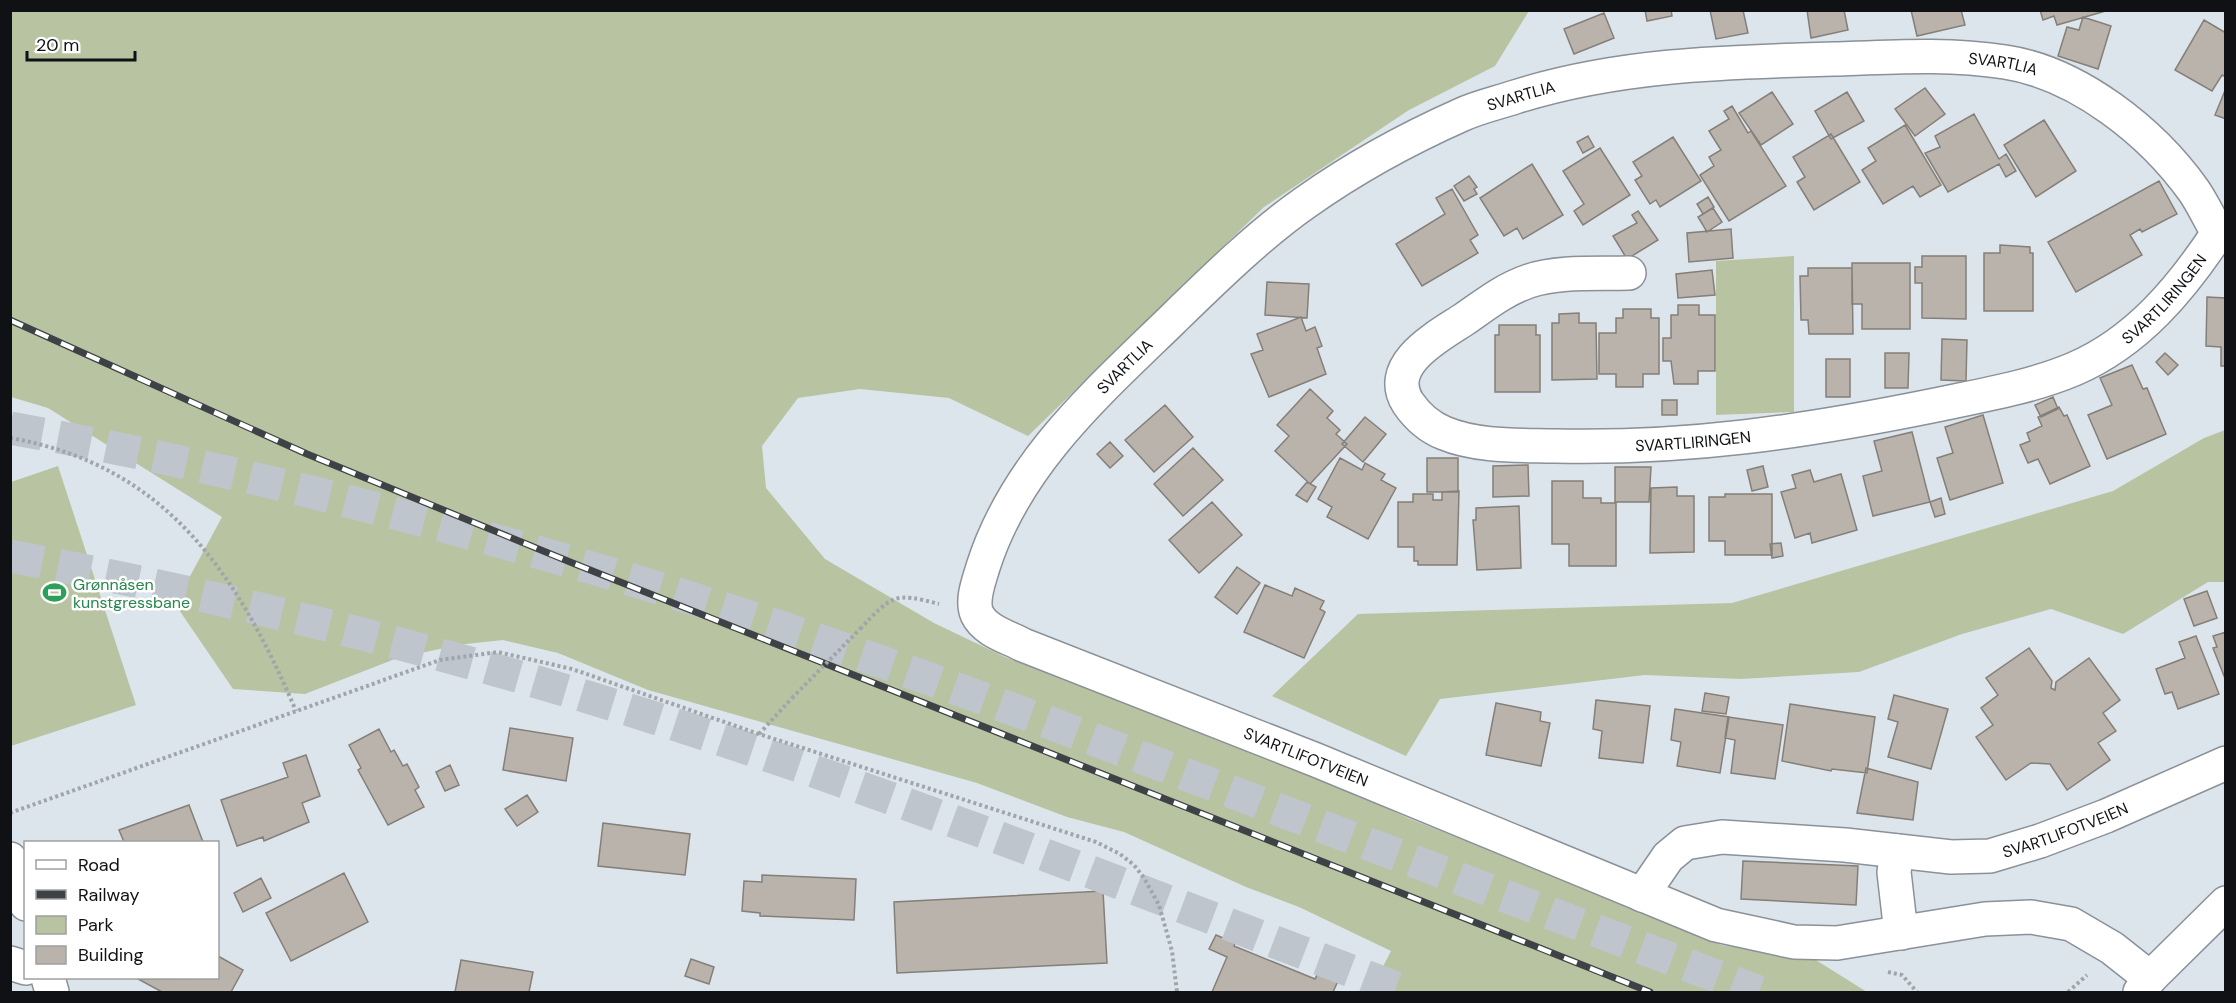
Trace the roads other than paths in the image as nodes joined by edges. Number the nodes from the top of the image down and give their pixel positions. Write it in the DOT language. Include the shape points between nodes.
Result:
graph roads {
  1 [pos="2222,235"];
  2 [pos="1629,273"];
  3 [pos="976,612"];
  4 [pos="2226,763"];
  5 [pos="1898,851"];
  6 [pos="10,859"];
  7 [pos="1642,894"];
  8 [pos="24,898"];
  9 [pos="2226,903"];
  10 [pos="1901,933"];
  11 [pos="2145,985"];
  1 -- 2 [label="street, SVARTLIRINGEN" via="2154,314 2113,347 2075,368 2038,382 1851,422 1676,446 1525,446 1442,433 1426,423 1406,399 1402,387 1410,361 1492,297 1531,280"];
  1 -- 3 [label="street, SVARTLIA" via="2193,191 2154,147 2108,106 2087,91 2009,62 1889,57 1727,62 1634,70 1549,86 1465,113 1375,158 1303,203 1210,283 1087,403 1017,489 985,560 976,590"];
  3 -- 7 [label="street, SVARTLIFOTVEIEN" via="988,628 1023,645"];
  4 -- 5 [label="street, SVARTLIFOTVEIEN" via="2040,842 1990,856"];
  5 -- 7 [label="street, SVARTLIFOTVEIEN" via="1722,837 1685,843 1668,857"];
  5 -- 10 [label="street" via="1894,872"];
  6 -- 8 [label="street"];
  7 -- 10 [label="street, SVARTLIFOTVEIEN" via="1716,925 1794,942 1837,943"];
  9 -- 11 [label="street"];
  10 -- 11 [label="street, SVARTLIFOTVEIEN" via="1985,919 2031,917 2071,924 2112,948"];
}
